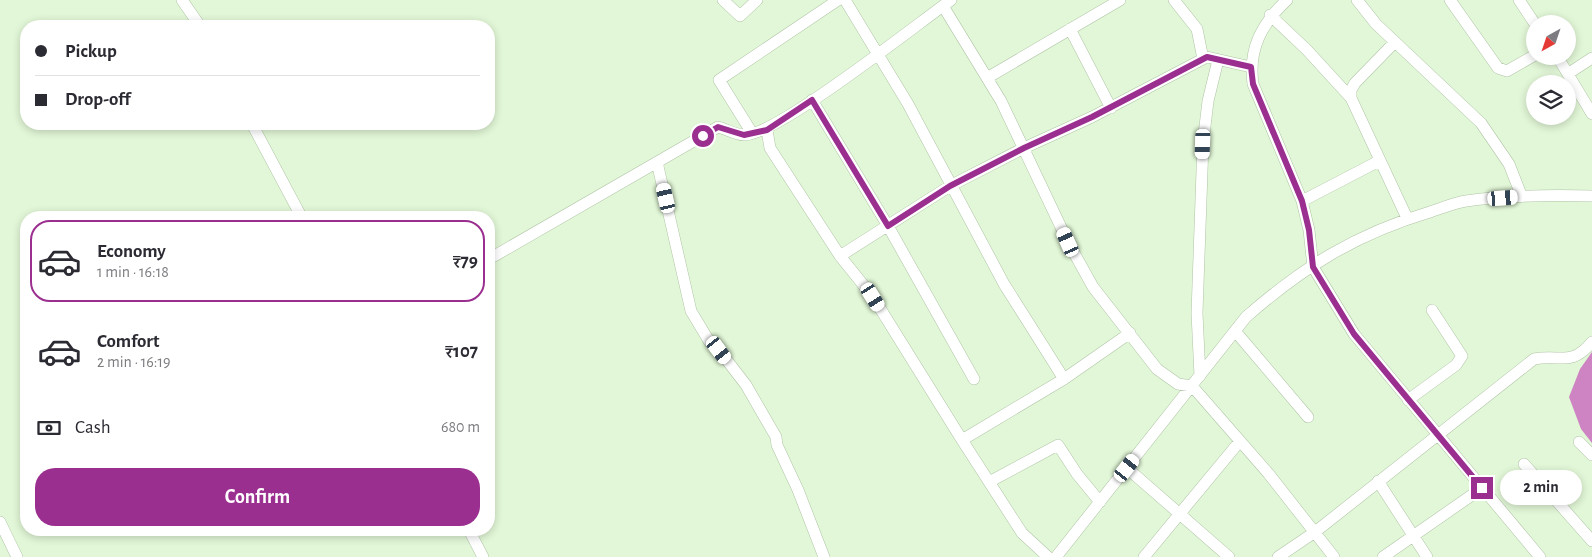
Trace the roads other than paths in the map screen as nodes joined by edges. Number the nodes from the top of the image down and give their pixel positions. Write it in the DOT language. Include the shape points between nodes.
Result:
graph roads {
  1 [pos="182,0"];
  2 [pos="723,0"];
  3 [pos="757,0"];
  4 [pos="838,0"];
  5 [pos="845,0"];
  6 [pos="1120,0"];
  7 [pos="1174,0"];
  8 [pos="1287,0"];
  9 [pos="1357,0"];
  10 [pos="1450,0"];
  11 [pos="1518,0"];
  12 [pos="947,3"];
  13 [pos="1270,15"];
  14 [pos="1529,15"];
  15 [pos="196,20"];
  16 [pos="1070,29"];
  17 [pos="1395,42"];
  18 [pos="876,54"];
  19 [pos="1592,58"];
  20 [pos="1203,59"];
  21 [pos="1218,60"];
  22 [pos="1526,60"];
  23 [pos="1563,65"];
  24 [pos="1251,67"];
  25 [pos="1569,73"];
  26 [pos="987,78"];
  27 [pos="1351,98"];
  28 [pos="812,100"];
  29 [pos="1111,108"];
  30 [pos="1592,114"];
  31 [pos="255,130"];
  32 [pos="767,130"];
  33 [pos="752,133"];
  34 [pos="1024,148"];
  35 [pos="1379,161"];
  36 [pos="657,162"];
  37 [pos="950,186"];
  38 [pos="1592,196"];
  39 [pos="1522,197"];
  40 [pos="1302,201"];
  41 [pos="298,211"];
  42 [pos="1407,218"];
  43 [pos="888,226"];
  44 [pos="495,256"];
  45 [pos="840,256"];
  46 [pos="1312,265"];
  47 [pos="1432,310"];
  48 [pos="1235,332"];
  49 [pos="1130,333"];
  50 [pos="1592,342"];
  51 [pos="1200,376"];
  52 [pos="974,379"];
  53 [pos="1064,379"];
  54 [pos="1192,386"];
  55 [pos="1408,400"];
  56 [pos="1308,417"];
  57 [pos="1437,435"];
  58 [pos="962,440"];
  59 [pos="1240,441"];
  60 [pos="1579,442"];
  61 [pos="1592,455"];
  62 [pos="1524,464"];
  63 [pos="1127,468"];
  64 [pos="1378,481"];
  65 [pos="988,482"];
  66 [pos="1482,488"];
  67 [pos="1100,502"];
  68 [pos="1182,514"];
  69 [pos="0,522"];
  70 [pos="1315,532"];
  71 [pos="471,536"];
  72 [pos="1412,537"];
  73 [pos="1592,541"];
  74 [pos="11,544"];
  75 [pos="0,550"];
  76 [pos="17,557"];
  77 [pos="483,557"];
  78 [pos="824,557"];
  79 [pos="1048,557"];
  80 [pos="1056,557"];
  81 [pos="1144,557"];
  82 [pos="1229,557"];
  83 [pos="1278,557"];
  84 [pos="1334,557"];
  85 [pos="1383,557"];
  86 [pos="1427,557"];
  87 [pos="1540,557"];
  1 -- 15 [label="street"];
  2 -- 3 [label="street" via="740,16"];
  4 -- 33 [label="street" via="719,80"];
  5 -- 18 [label="street"];
  6 -- 16 [label="street"];
  7 -- 20 [label="street" via="1197,29"];
  8 -- 13 [label="street"];
  9 -- 17 [label="street"];
  10 -- 22 [label="street" via="1498,68 1507,71"];
  11 -- 14 [label="street"];
  12 -- 18 [label="street"];
  12 -- 26 [label="street"];
  13 -- 24 [label="street" via="1259,35"];
  13 -- 27 [label="street"];
  16 -- 26 [label="street"];
  16 -- 29 [label="street"];
  17 -- 27 [label="street" via="1355,83"];
  17 -- 39 [label="street" via="1481,123 1508,164"];
  18 -- 28 [label="street"];
  18 -- 37 [label="street" via="908,104"];
  19 -- 25 [label="street"];
  20 -- 21 [label="street"];
  20 -- 29 [label="street"];
  21 -- 24 [label="street"];
  21 -- 51 [label="street" via="1208,101 1203,144 1197,313"];
  23 -- 25 [label="street"];
  24 -- 40 [label="street" via="1253,84"];
  25 -- 30 [label="street"];
  26 -- 34 [label="street"];
  27 -- 35 [label="street"];
  28 -- 32 [label="street"];
  28 -- 43 [label="street"];
  29 -- 34 [label="street"];
  31 -- 41 [label="street"];
  32 -- 33 [label="street"];
  32 -- 45 [label="street" via="770,148"];
  33 -- 36 [label="street" via="744,135 718,127"];
  34 -- 37 [label="street"];
  34 -- 49 [label="street" via="1093,288"];
  35 -- 40 [label="street"];
  35 -- 42 [label="street"];
  36 -- 44 [label="street"];
  36 -- 78 [label="street" via="691,312 709,341 746,385 776,437"];
  37 -- 43 [label="street"];
  37 -- 53 [label="street" via="1004,284"];
  38 -- 39 [label="street"];
  39 -- 42 [label="street" via="1465,201"];
  40 -- 46 [label="street"];
  42 -- 46 [label="street" via="1346,244"];
  43 -- 45 [label="street"];
  43 -- 52 [label="street"];
  45 -- 58 [label="street" via="873,297"];
  46 -- 48 [label="street" via="1246,317"];
  46 -- 55 [label="street" via="1354,334"];
  47 -- 55 [label="street" via="1462,356 1456,365"];
  48 -- 51 [label="street"];
  48 -- 56 [label="street"];
  49 -- 53 [label="street"];
  49 -- 54 [label="street" via="1157,368 1178,384"];
  50 -- 57 [label="street" via="1575,358 1549,356 1534,359"];
  51 -- 54 [label="street"];
  53 -- 58 [label="street"];
  54 -- 59 [label="street"];
  54 -- 63 [label="street"];
  55 -- 57 [label="street"];
  57 -- 64 [label="street"];
  57 -- 66 [label="street"];
  58 -- 65 [label="street"];
  59 -- 68 [label="street"];
  59 -- 70 [label="street"];
  60 -- 61 [label="street"];
  62 -- 73 [label="street"];
  63 -- 67 [label="street"];
  63 -- 68 [label="street"];
  64 -- 70 [label="street"];
  64 -- 72 [label="street"];
  65 -- 67 [label="street" via="1058,445"];
  65 -- 79 [label="street" via="1022,533"];
  66 -- 72 [label="street"];
  66 -- 87 [label="street"];
  67 -- 80 [label="street"];
  68 -- 81 [label="street"];
  68 -- 82 [label="street"];
  69 -- 74 [label="street"];
  70 -- 83 [label="street"];
  70 -- 84 [label="street"];
  71 -- 77 [label="street"];
  72 -- 85 [label="street"];
  72 -- 86 [label="street"];
  74 -- 75 [label="street"];
  74 -- 76 [label="street"];
}
